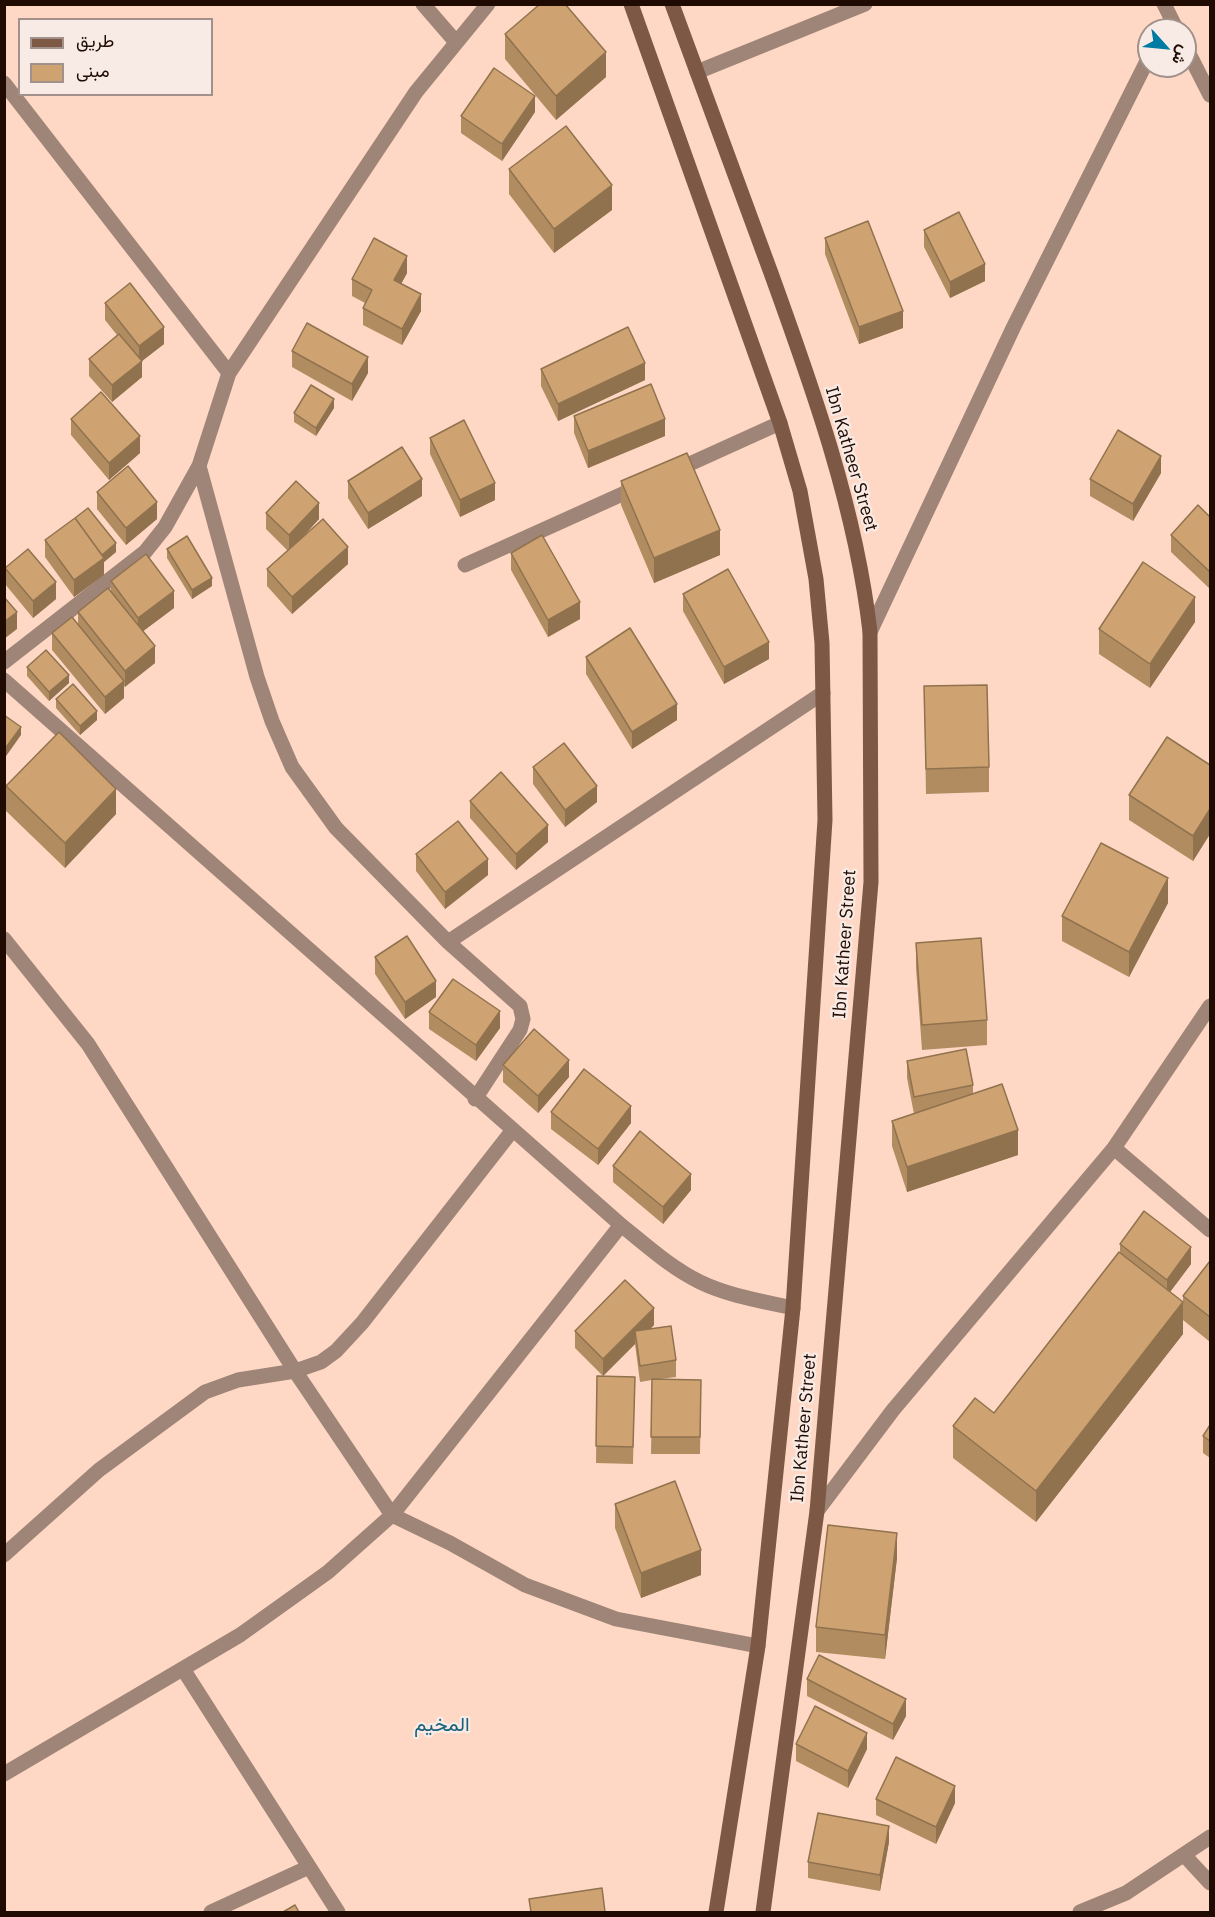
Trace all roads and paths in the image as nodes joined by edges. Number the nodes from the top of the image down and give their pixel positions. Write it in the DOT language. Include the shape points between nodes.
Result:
graph roads {
  1 [pos="423,4"];
  2 [pos="488,4"];
  3 [pos="631,4"];
  4 [pos="672,4"];
  5 [pos="865,4"];
  6 [pos="455,41"];
  7 [pos="1197,70"];
  8 [pos="697,72"];
  9 [pos="1138,78"];
  10 [pos="4,83"];
  11 [pos="1210,95"];
  12 [pos="229,373"];
  13 [pos="780,423"];
  14 [pos="199,466"];
  15 [pos="465,566"];
  16 [pos="870,632"];
  17 [pos="4,662"];
  18 [pos="4,680"];
  19 [pos="823,693"];
  20 [pos="4,939"];
  21 [pos="448,942"];
  22 [pos="1210,1006"];
  23 [pos="476,1098"];
  24 [pos="512,1131"];
  25 [pos="1114,1148"];
  26 [pos="621,1226"];
  27 [pos="1210,1230"];
  28 [pos="793,1308"];
  29 [pos="295,1371"];
  30 [pos="817,1512"];
  31 [pos="392,1515"];
  32 [pos="4,1555"];
  33 [pos="758,1646"];
  34 [pos="183,1669"];
  35 [pos="4,1774"];
  36 [pos="1210,1837"];
  37 [pos="1185,1856"];
  38 [pos="309,1867"];
  39 [pos="1210,1883"];
  40 [pos="211,1912"];
  41 [pos="338,1912"];
  42 [pos="716,1912"];
  43 [pos="763,1912"];
  44 [pos="1080,1912"];
  1 -- 6 [label="street"];
  2 -- 6 [label="street"];
  3 -- 13 [label="street, Ibn Katheer Street"];
  4 -- 8 [label="street, Ibn Katheer Street"];
  5 -- 8 [label="street"];
  6 -- 12 [label="street" via="416,92"];
  7 -- 11 [label="street"];
  8 -- 16 [label="street, Ibn Katheer Street" via="799,350 837,473 866,593"];
  9 -- 16 [label="street" via="1014,326"];
  10 -- 12 [label="street"];
  12 -- 14 [label="street"];
  13 -- 15 [label="street"];
  13 -- 19 [label="street, Ibn Katheer Street" via="800,491 816,579"];
  14 -- 17 [label="street" via="165,527 145,552"];
  14 -- 21 [label="street" via="257,677 292,767 336,828"];
  16 -- 30 [label="street, Ibn Katheer Street" via="871,882"];
  18 -- 23 [label="street"];
  19 -- 21 [label="street"];
  19 -- 28 [label="street, Ibn Katheer Street" via="825,820"];
  20 -- 29 [label="street" via="88,1044"];
  21 -- 23 [label="street" via="520,1006 523,1013 520,1030"];
  22 -- 25 [label="street"];
  23 -- 24 [label="street"];
  24 -- 26 [label="street"];
  24 -- 29 [label="street" via="363,1323 329,1356"];
  25 -- 27 [label="street"];
  25 -- 30 [label="street" via="893,1410"];
  26 -- 28 [label="street" via="700,1282"];
  26 -- 31 [label="street"];
  28 -- 33 [label="street, Ibn Katheer Street"];
  29 -- 31 [label="street"];
  29 -- 32 [label="street" via="238,1380 205,1392 99,1470"];
  30 -- 43 [label="street, Ibn Katheer Street"];
  31 -- 33 [label="street" via="525,1585 616,1619"];
  31 -- 34 [label="street" via="286,1604"];
  33 -- 42 [label="street, Ibn Katheer Street"];
  34 -- 35 [label="street"];
  34 -- 38 [label="street"];
  36 -- 37 [label="street"];
  37 -- 39 [label="street"];
  37 -- 44 [label="street" via="1126,1893"];
  38 -- 40 [label="street"];
  38 -- 41 [label="street"];
}
